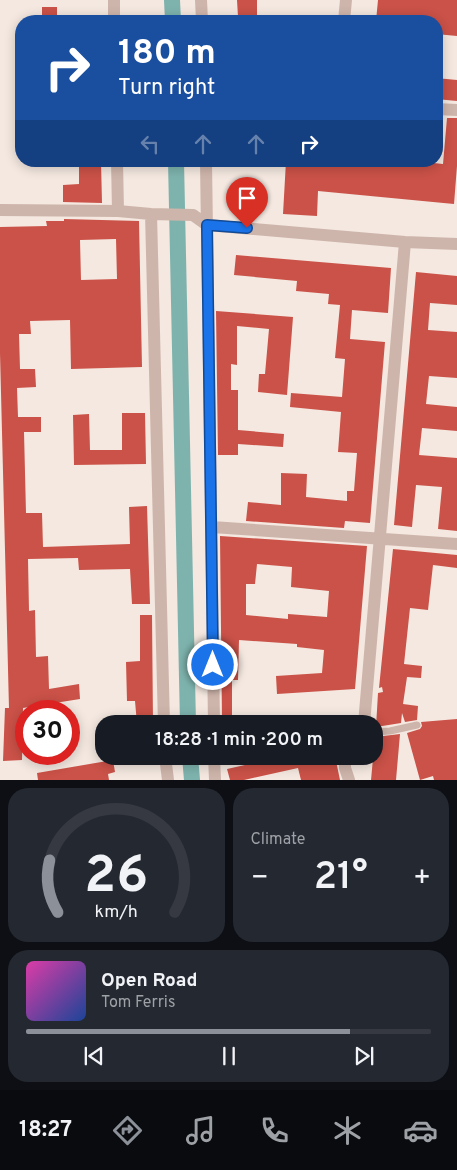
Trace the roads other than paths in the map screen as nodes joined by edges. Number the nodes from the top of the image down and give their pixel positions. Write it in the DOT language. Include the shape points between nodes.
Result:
graph roads {
  1 [pos="114,0"];
  2 [pos="201,0"];
  3 [pos="346,0"];
  4 [pos="114,15"];
  5 [pos="202,15"];
  6 [pos="345,15"];
  7 [pos="443,109"];
  8 [pos="457,110"];
  9 [pos="117,167"];
  10 [pos="206,167"];
  11 [pos="0,210"];
  12 [pos="118,211"];
  13 [pos="151,214"];
  14 [pos="207,225"];
  15 [pos="405,242"];
  16 [pos="457,244"];
  17 [pos="212,527"];
  18 [pos="379,539"];
  19 [pos="457,544"];
  20 [pos="164,715"];
  21 [pos="214,715"];
  22 [pos="365,715"];
  23 [pos="417,726"];
  24 [pos="383,731"];
  25 [pos="166,765"];
  26 [pos="214,765"];
  27 [pos="345,765"];
  28 [pos="168,780"];
  29 [pos="214,780"];
  30 [pos="349,780"];
  1 -- 4 [label="street"];
  2 -- 5 [label="street"];
  3 -- 6 [label="street"];
  7 -- 8 [label="street"];
  9 -- 12 [label="street"];
  10 -- 14 [label="street"];
  11 -- 12 [label="street"];
  12 -- 13 [label="street"];
  13 -- 14 [label="street" via="193,215"];
  13 -- 20 [label="street"];
  14 -- 15 [label="street"];
  14 -- 17 [label="street"];
  15 -- 16 [label="street"];
  15 -- 18 [label="street"];
  17 -- 18 [label="street"];
  17 -- 21 [label="street"];
  18 -- 19 [label="street"];
  18 -- 22 [label="street"];
  23 -- 24 [label="lane"];
  25 -- 28 [label="street"];
  26 -- 29 [label="street"];
  27 -- 30 [label="street"];
}
